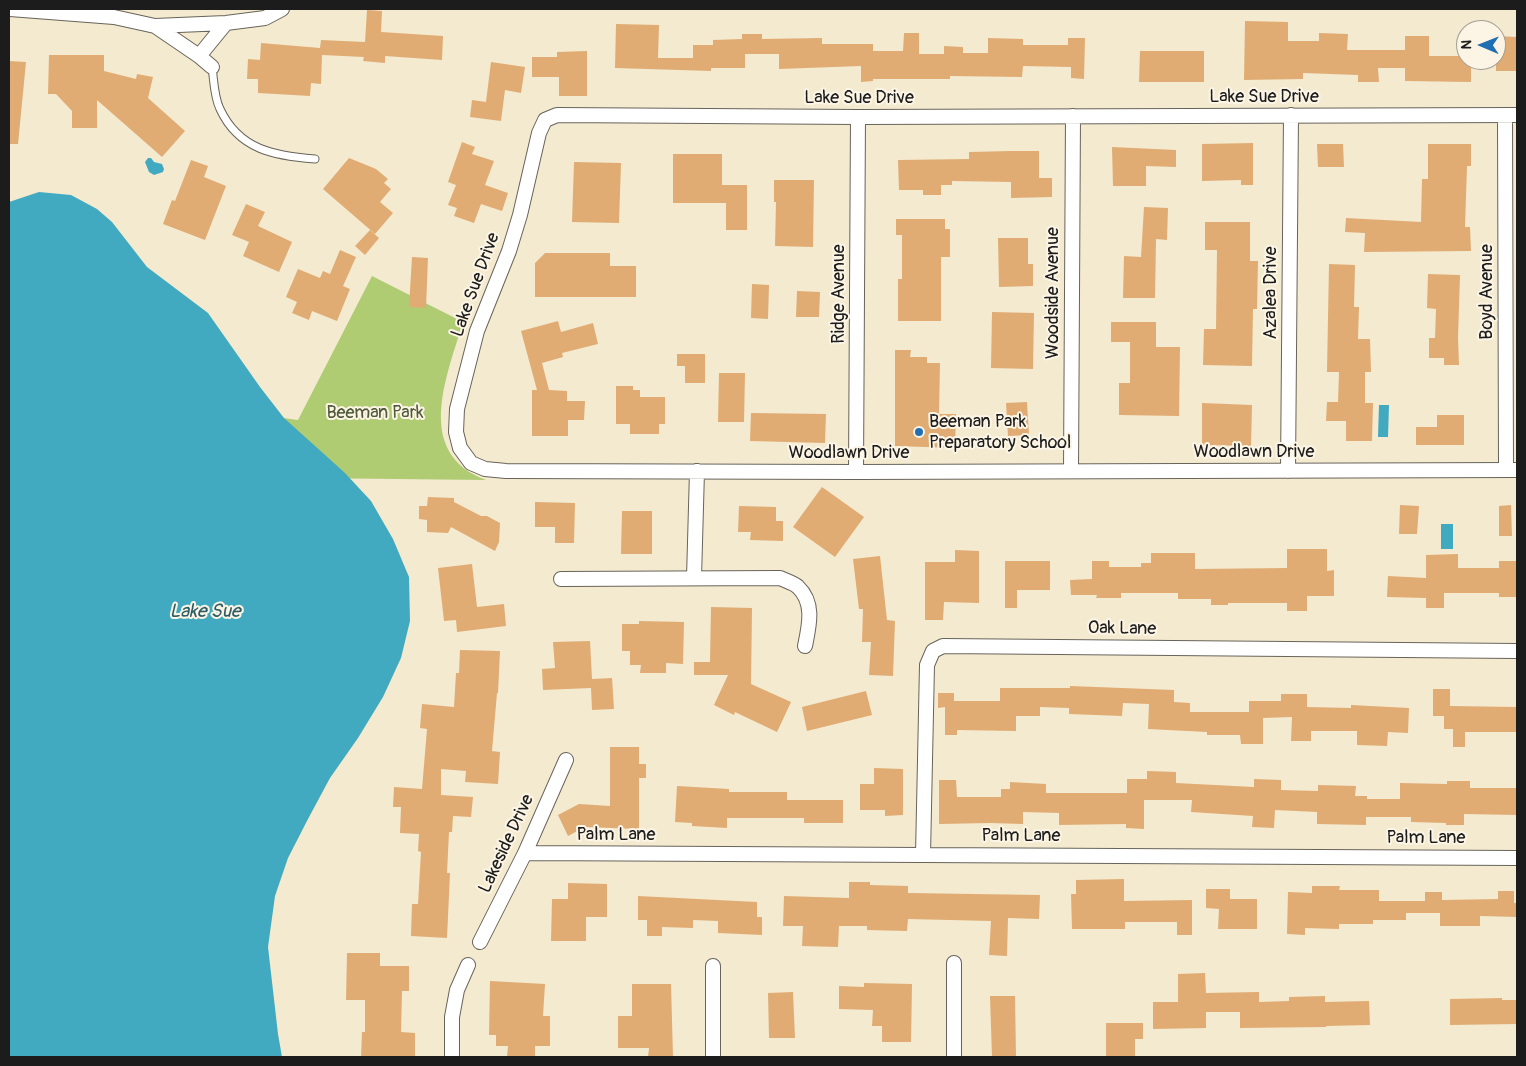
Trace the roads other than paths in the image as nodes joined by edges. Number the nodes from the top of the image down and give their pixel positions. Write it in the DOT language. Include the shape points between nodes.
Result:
graph roads {
  1 [pos="10,9"];
  2 [pos="282,9"];
  3 [pos="226,24"];
  4 [pos="155,26"];
  5 [pos="199,56"];
  6 [pos="212,67"];
  7 [pos="1291,115"];
  8 [pos="1511,115"];
  9 [pos="1073,116"];
  10 [pos="858,117"];
  11 [pos="315,159"];
  12 [pos="460,448"];
  13 [pos="1511,469"];
  14 [pos="697,470"];
  15 [pos="1071,471"];
  16 [pos="1288,471"];
  17 [pos="856,472"];
  18 [pos="694,578"];
  19 [pos="561,579"];
  20 [pos="805,646"];
  21 [pos="1517,651"];
  22 [pos="566,760"];
  23 [pos="525,853"];
  24 [pos="924,854"];
  25 [pos="1517,858"];
  26 [pos="480,942"];
  27 [pos="954,963"];
  28 [pos="468,965"];
  29 [pos="713,966"];
  30 [pos="452,1057"];
  31 [pos="713,1057"];
  32 [pos="954,1057"];
  1 -- 4 [label="street" via="114,17"];
  2 -- 3 [label="street" via="265,18"];
  3 -- 4 [label="street"];
  3 -- 5 [label="street"];
  4 -- 5 [label="street"];
  5 -- 6 [label="street"];
  6 -- 11 [label="lane" via="219,108 232,130 254,146 273,154"];
  7 -- 8 [label="street, Lake Sue Drive"];
  7 -- 9 [label="street, Lake Sue Drive"];
  7 -- 16 [label="street, Azalea Drive"];
  8 -- 13 [label="street, Boyd Avenue"];
  9 -- 10 [label="street, Lake Sue Drive"];
  9 -- 15 [label="street, Woodside Avenue"];
  10 -- 12 [label="street, Lake Sue Drive" via="557,115 545,120 538,133 520,215 475,340 457,409 456,432"];
  10 -- 17 [label="street, Ridge Avenue"];
  12 -- 14 [label="street, Woodlawn Drive" via="471,463 484,469"];
  13 -- 16 [label="street, Woodlawn Drive"];
  14 -- 17 [label="street, Woodlawn Drive"];
  14 -- 18 [label="street"];
  15 -- 16 [label="street, Woodlawn Drive"];
  15 -- 17 [label="street, Woodlawn Drive"];
  18 -- 19 [label="street"];
  18 -- 20 [label="street" via="780,578 798,586 807,600 810,617"];
  21 -- 24 [label="street, Oak Lane" via="943,646 933,651 927,665"];
  22 -- 23 [label="street, Lakeside Drive"];
  23 -- 24 [label="street, Palm Lane"];
  23 -- 26 [label="street, Lakeside Drive"];
  24 -- 25 [label="street, Palm Lane"];
  27 -- 32 [label="street"];
  28 -- 30 [label="street" via="457,990 452,1017"];
  29 -- 31 [label="street"];
}
